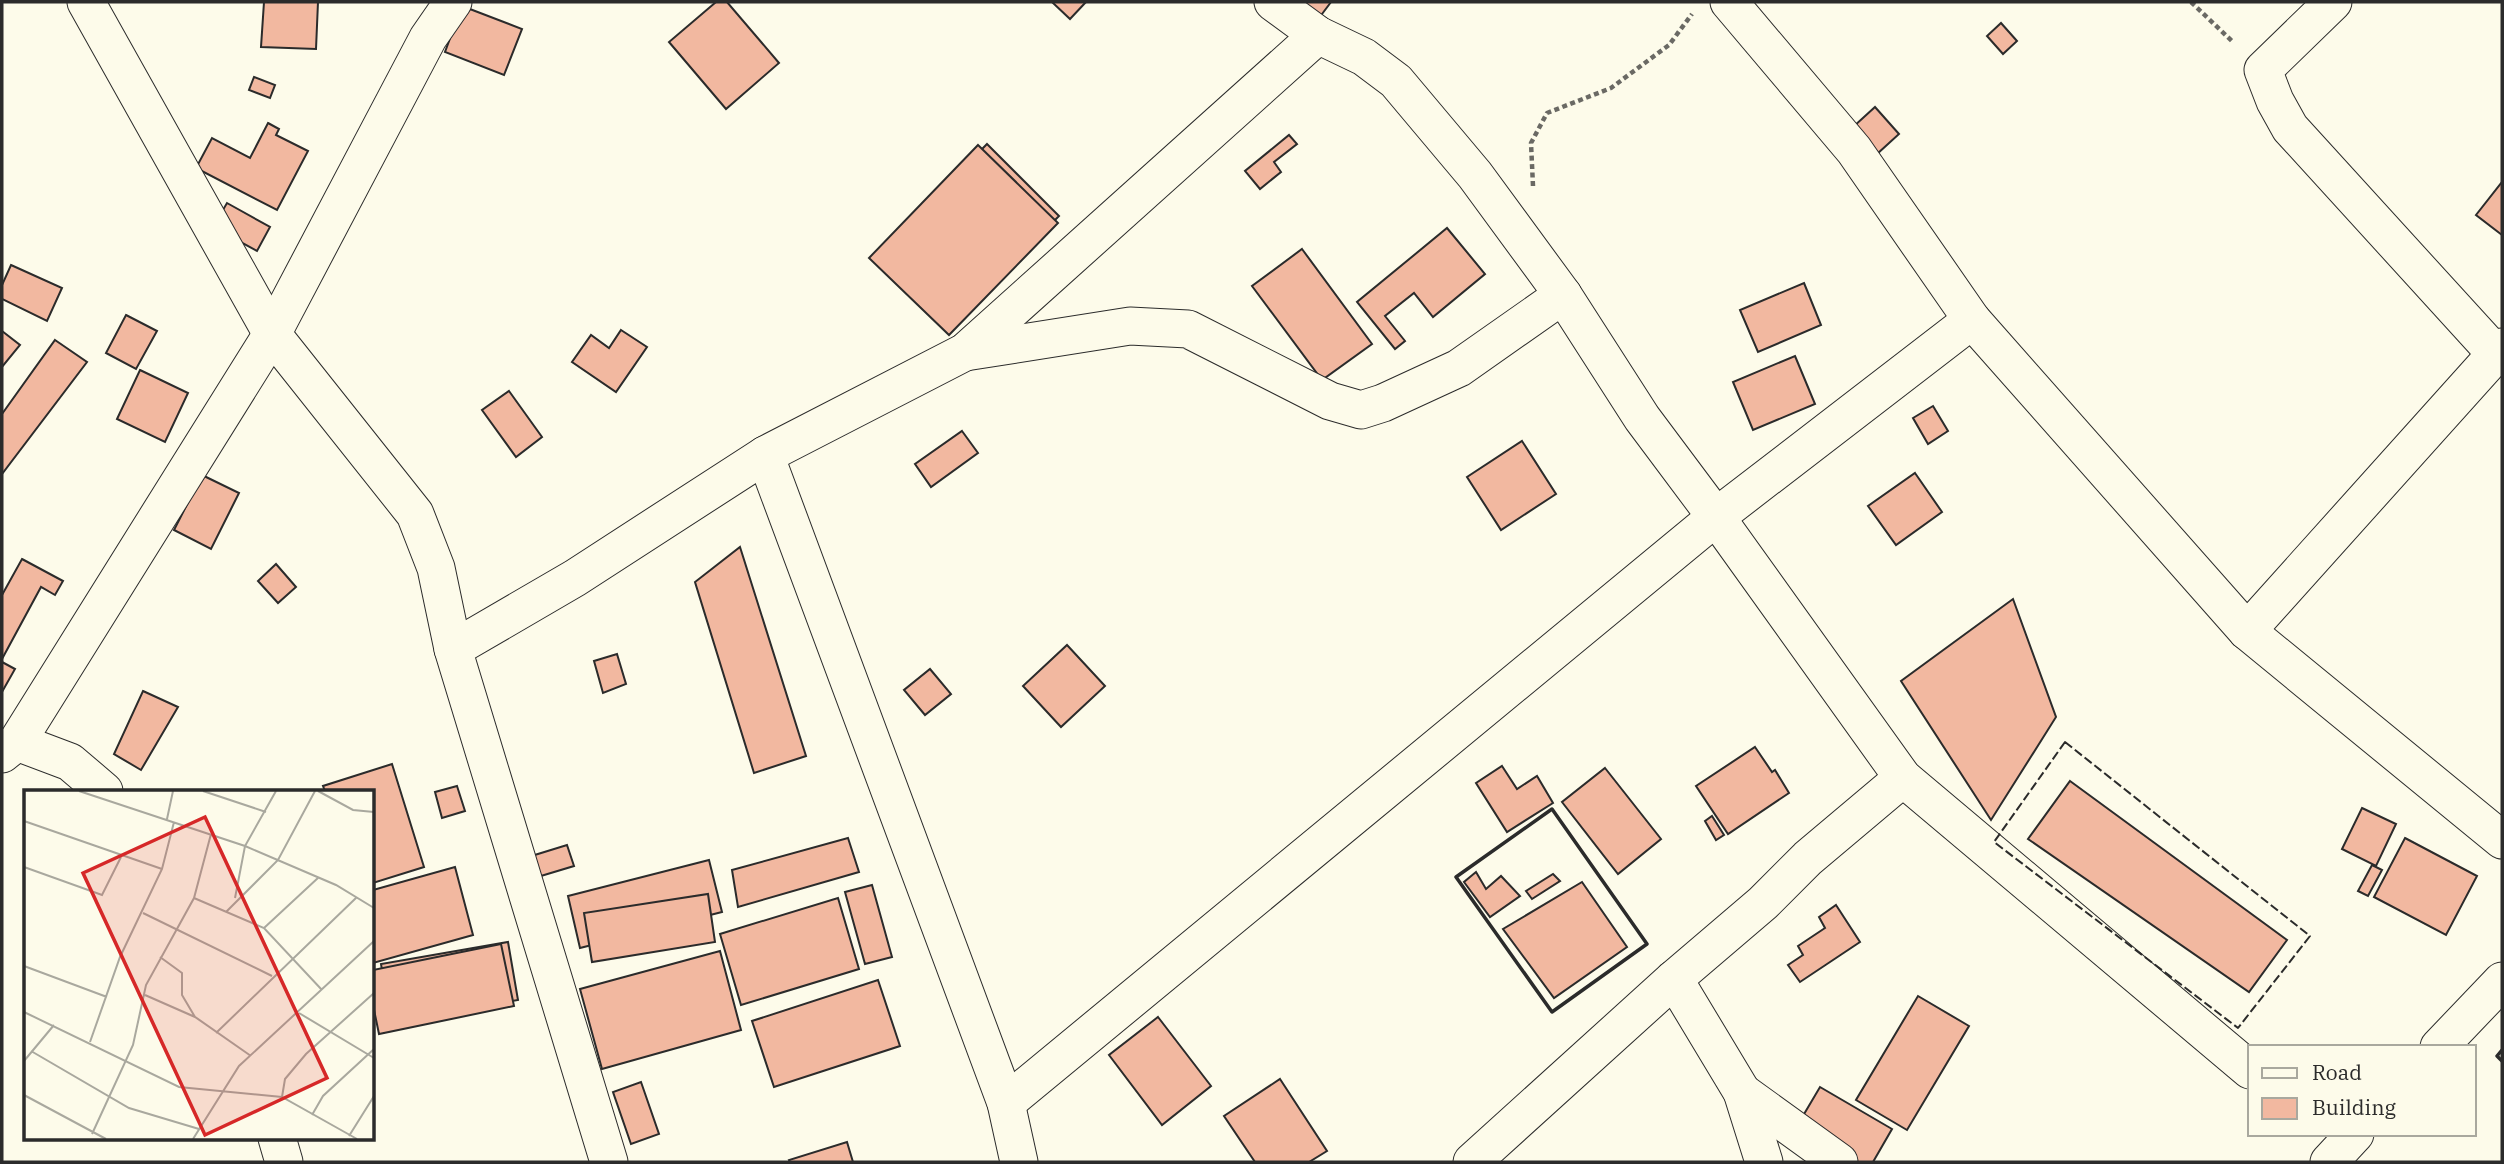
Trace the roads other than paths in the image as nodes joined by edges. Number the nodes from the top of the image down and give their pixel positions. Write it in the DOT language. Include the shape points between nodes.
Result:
graph roads {
  1 [pos="86,2"];
  2 [pos="453,2"];
  3 [pos="1273,2"];
  4 [pos="1729,2"];
  5 [pos="2333,2"];
  6 [pos="1318,35"];
  7 [pos="1563,295"];
  8 [pos="1972,320"];
  9 [pos="272,334"];
  10 [pos="2499,351"];
  11 [pos="965,352"];
  12 [pos="765,455"];
  13 [pos="1716,517"];
  14 [pos="2247,631"];
  15 [pos="453,649"];
  16 [pos="9,748"];
  17 [pos="1903,778"];
  18 [pos="103,790"];
  19 [pos="2502,841"];
  20 [pos="1674,979"];
  21 [pos="2502,981"];
  22 [pos="2441,1045"];
  23 [pos="2248,1068"];
  24 [pos="1742,1092"];
  25 [pos="1006,1103"];
  26 [pos="278,1140"];
  27 [pos="284,1162"];
  28 [pos="609,1162"];
  29 [pos="1019,1162"];
  30 [pos="1472,1162"];
  31 [pos="1764,1162"];
  32 [pos="1839,1162"];
  1 -- 9 [label="street"];
  2 -- 9 [label="street" via="428,38"];
  3 -- 6 [label="street"];
  4 -- 8 [label="street" via="1854,150"];
  5 -- 10 [label="street" via="2263,70 2275,102 2290,128"];
  6 -- 7 [label="street" via="1364,57 1396,81 1475,175"];
  6 -- 11 [label="street"];
  7 -- 11 [label="street" via="1459,368 1361,410 1330,401 1188,329 1130,326"];
  7 -- 13 [label="street" via="1642,418"];
  8 -- 13 [label="street"];
  8 -- 14 [label="street"];
  9 -- 15 [label="street" via="415,514 436,568"];
  9 -- 16 [label="street"];
  10 -- 14 [label="street"];
  11 -- 12 [label="street"];
  12 -- 15 [label="street" via="575,578"];
  12 -- 25 [label="street"];
  13 -- 17 [label="street"];
  13 -- 25 [label="street"];
  14 -- 19 [label="street"];
  15 -- 28 [label="street"];
  16 -- 18 [label="street" via="69,762"];
  17 -- 20 [label="street"];
  17 -- 23 [label="street"];
  20 -- 24 [label="street"];
  20 -- 30 [label="street"];
  21 -- 22 [label="street"];
  24 -- 31 [label="street"];
  24 -- 32 [label="street"];
  25 -- 29 [label="street"];
  26 -- 27 [label="street"];
}
